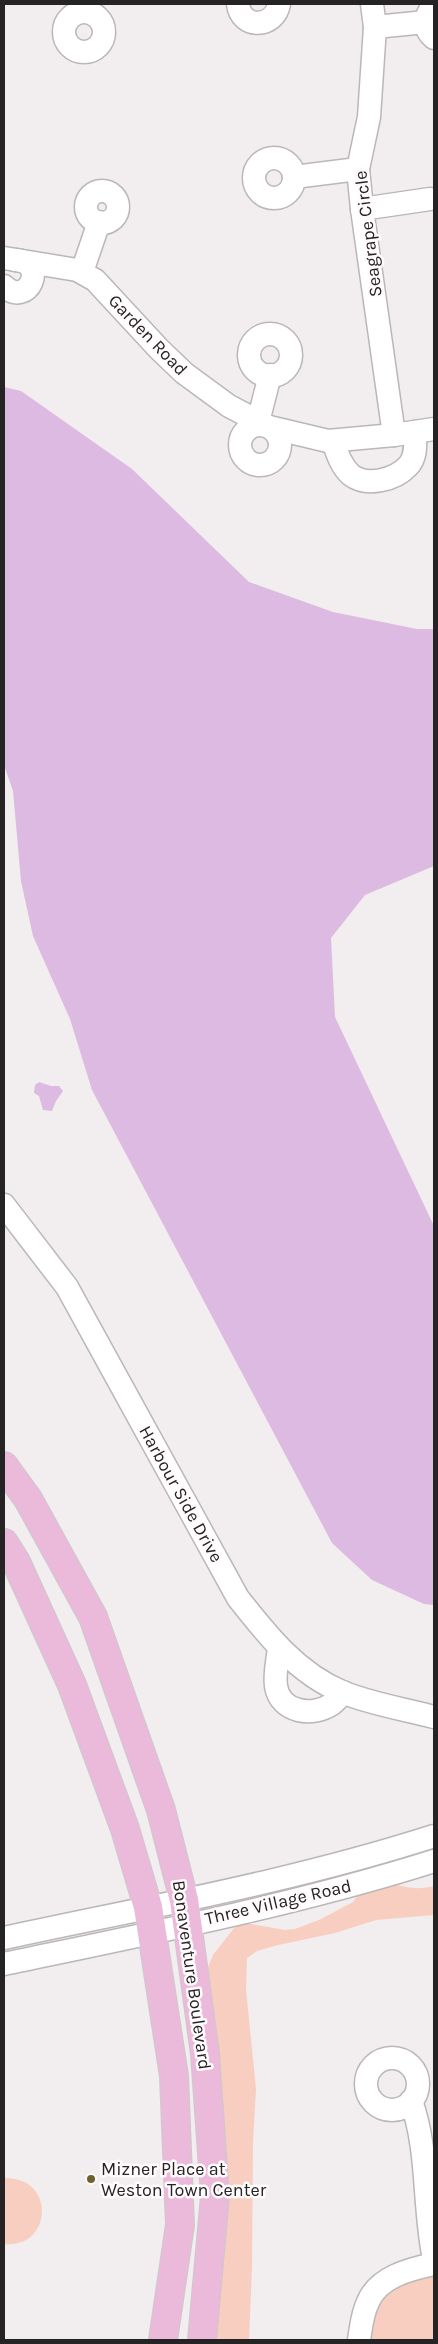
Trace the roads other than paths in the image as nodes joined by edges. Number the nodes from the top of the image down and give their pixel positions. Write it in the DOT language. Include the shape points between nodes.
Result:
graph roads {
  1 [pos="238,4"];
  2 [pos="279,4"];
  3 [pos="372,4"];
  4 [pos="431,22"];
  5 [pos="375,27"];
  6 [pos="358,169"];
  7 [pos="294,177"];
  8 [pos="433,198"];
  9 [pos="362,209"];
  10 [pos="99,222"];
  11 [pos="9,261"];
  12 [pos="82,272"];
  13 [pos="4,286"];
  14 [pos="270,376"];
  15 [pos="263,425"];
  16 [pos="414,432"];
  17 [pos="333,441"];
  18 [pos="4,1205"];
  19 [pos="4,1466"];
  20 [pos="4,1543"];
  21 [pos="279,1647"];
  22 [pos="343,1692"];
  23 [pos="429,1715"];
  24 [pos="434,1836"];
  25 [pos="434,1861"];
  26 [pos="185,1912"];
  27 [pos="150,1919"];
  28 [pos="4,1938"];
  29 [pos="4,1964"];
  30 [pos="411,2101"];
  31 [pos="434,2259"];
  32 [pos="434,2264"];
  33 [pos="163,2340"];
  34 [pos="202,2340"];
  35 [pos="359,2340"];
  1 -- 2 [label="street" via="246,19 259,24 272,18"];
  3 -- 5 [label="street, Seagrape Circle"];
  4 -- 5 [label="street"];
  5 -- 6 [label="street, Seagrape Circle" via="369,117"];
  6 -- 7 [label="street"];
  6 -- 9 [label="street, Seagrape Circle"];
  8 -- 9 [label="street"];
  9 -- 16 [label="street, Seagrape Circle"];
  10 -- 12 [label="street"];
  11 -- 12 [label="street, Garden Road"];
  11 -- 13 [label="street" via="26,262 33,277 25,290 14,293"];
  12 -- 15 [label="street, Garden Road" via="96,280 184,373"];
  14 -- 15 [label="street"];
  15 -- 17 [label="street, Garden Road"];
  16 -- 17 [label="street, Garden Road"];
  16 -- 17 [label="street, Seagrape Circle" via="415,452 409,465 394,475 374,481 351,475 343,466"];
  18 -- 21 [label="street, Harbour Side Drive" via="66,1287 238,1598"];
  19 -- 26 [label="main road, Bonaventure Boulevard" via="28,1499 93,1616 161,1810"];
  20 -- 27 [label="main road, Bonaventure Boulevard" via="16,1562 72,1685 126,1829"];
  21 -- 22 [label="street, Harbour Side Drive" via="320,1681"];
  21 -- 22 [label="street" via="276,1687 291,1708 300,1712 318,1710 333,1704"];
  22 -- 23 [label="street, Harbour Side Drive"];
  24 -- 26 [label="street, Three Village Road"];
  25 -- 26 [label="street, Three Village Road" via="387,1876"];
  26 -- 27 [label="street, Three Village Road"];
  26 -- 34 [label="main road, Bonaventure Boulevard" via="205,2054 215,2196"];
  27 -- 28 [label="street, Three Village Road"];
  27 -- 29 [label="street, Three Village Road"];
  27 -- 33 [label="main road, Bonaventure Boulevard" via="174,2076 180,2225"];
  30 -- 31 [label="street" via="419,2122 428,2231"];
  32 -- 35 [label="street" via="401,2274 375,2290 366,2307"];
}
